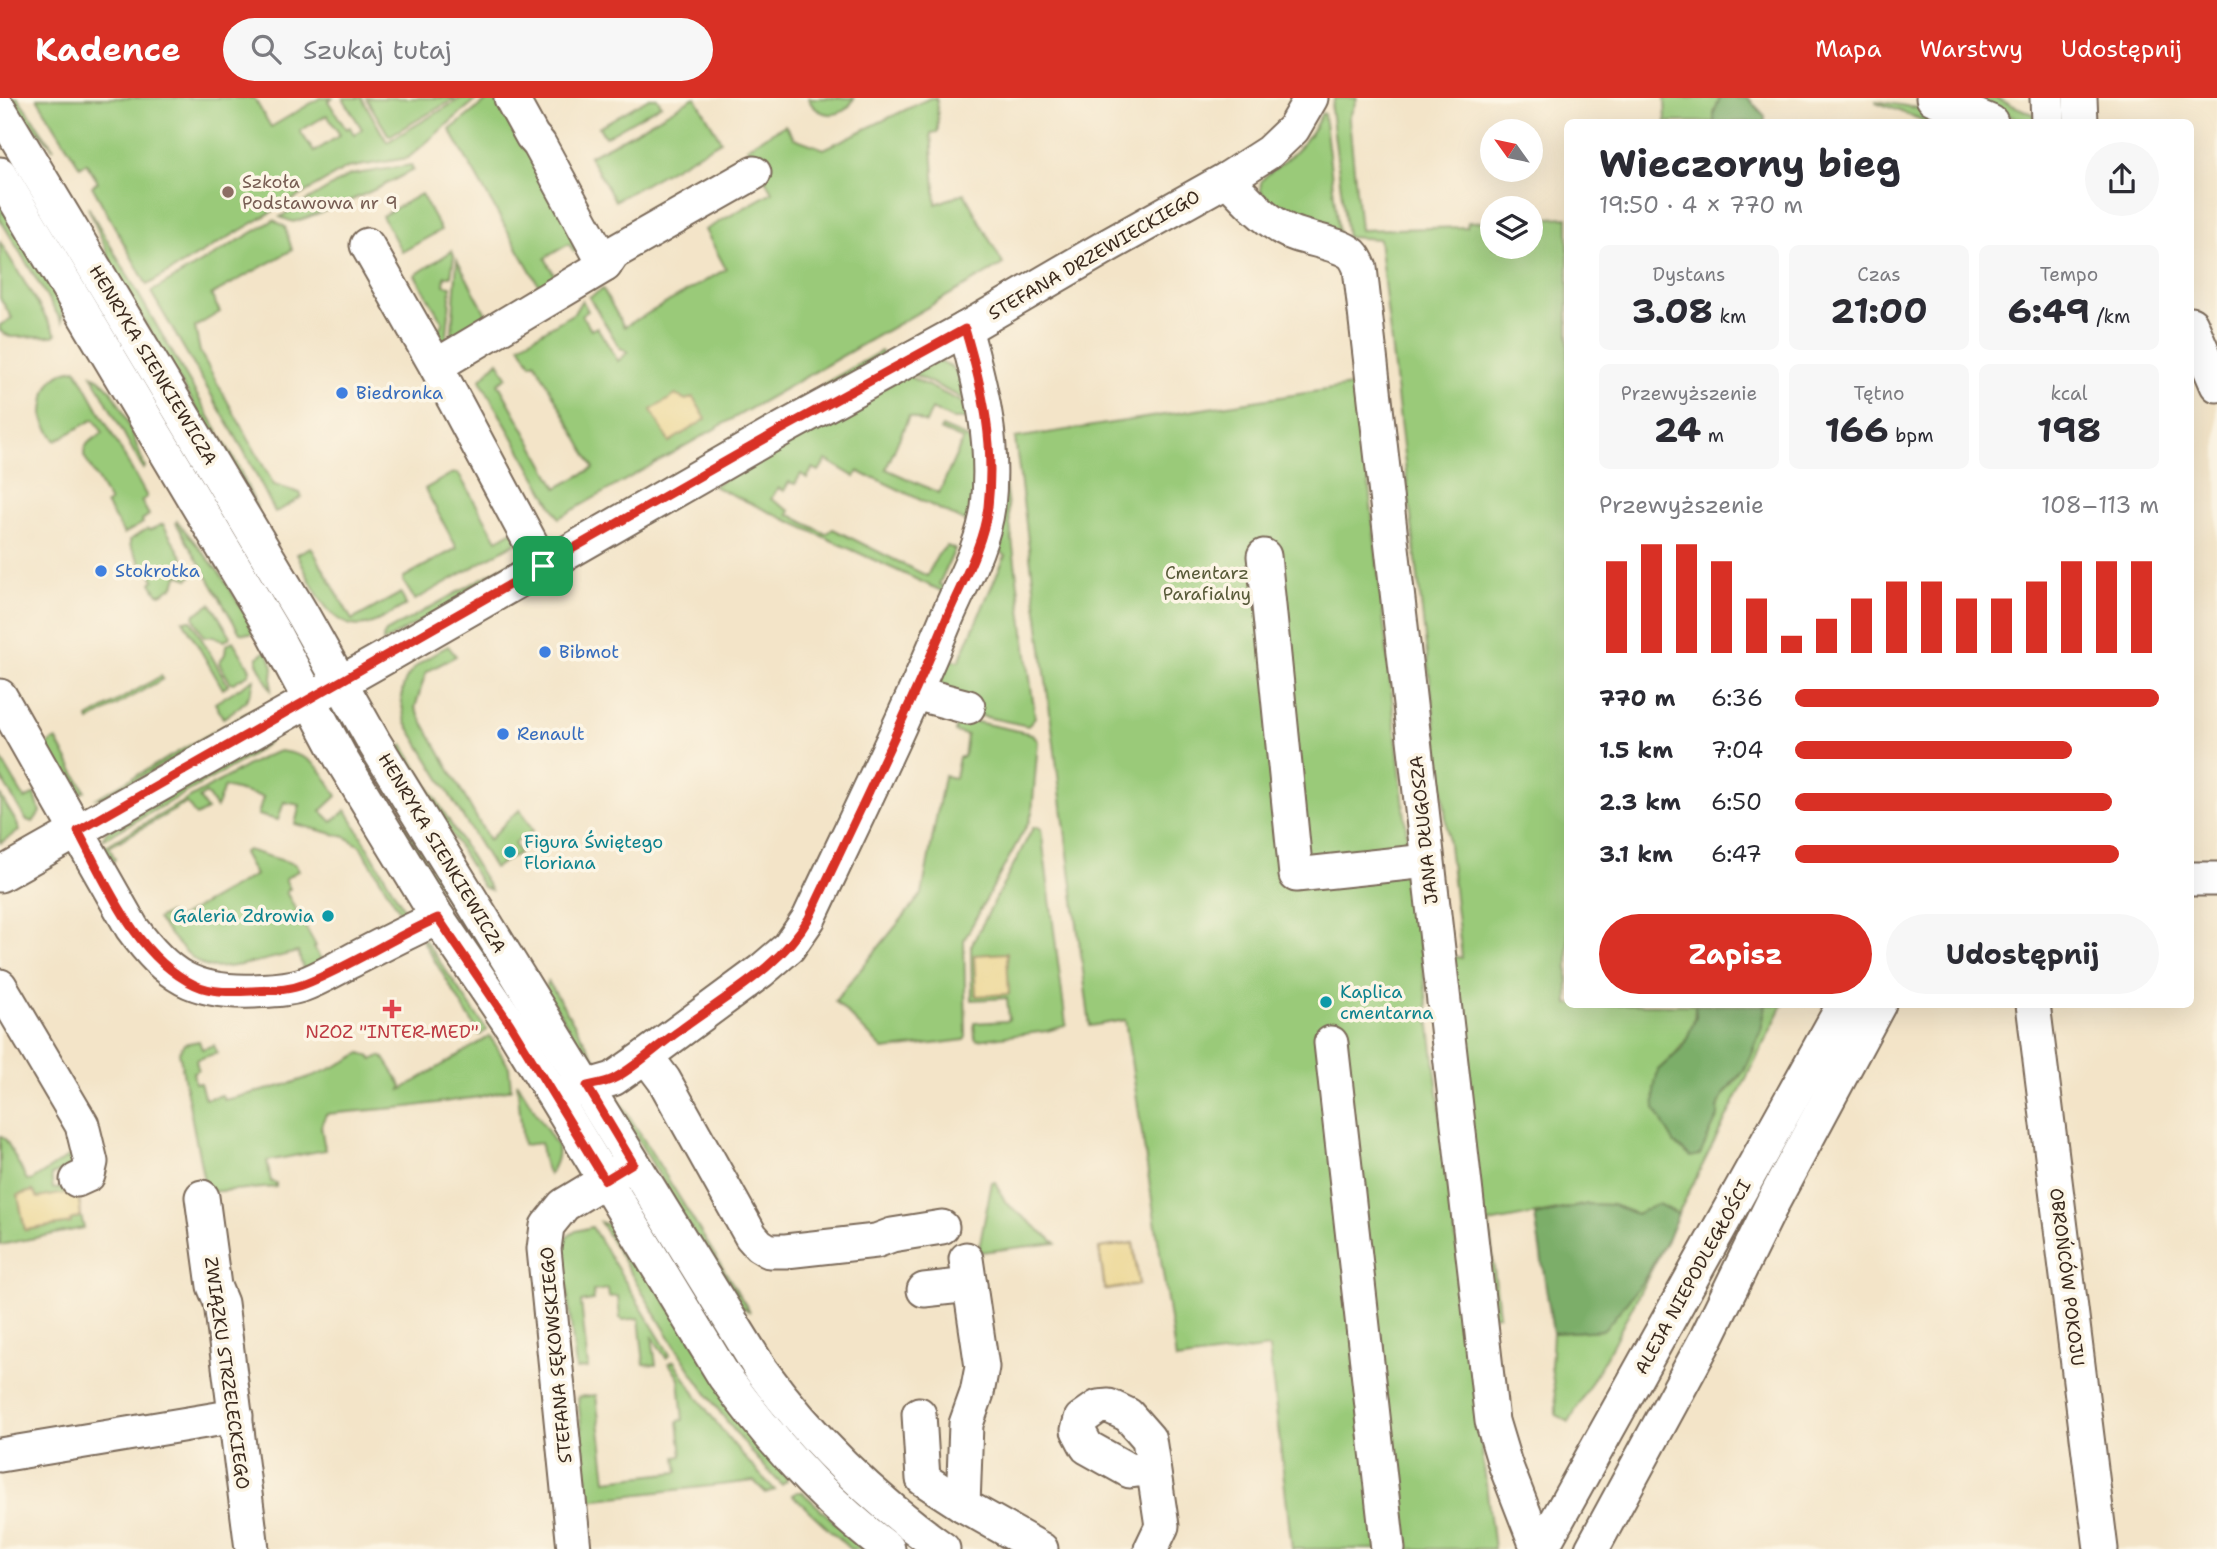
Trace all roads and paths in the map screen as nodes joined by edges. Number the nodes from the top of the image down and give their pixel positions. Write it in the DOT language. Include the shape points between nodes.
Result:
graph roads {
  1 [pos="511,98"];
  2 [pos="1311,98"];
  3 [pos="1933,98"];
  4 [pos="2047,98"];
  5 [pos="2080,98"];
  6 [pos="0,110"];
  7 [pos="1972,118"];
  8 [pos="2048,119"];
  9 [pos="2081,119"];
  10 [pos="754,173"];
  11 [pos="0,174"];
  12 [pos="1227,179"];
  13 [pos="367,245"];
  14 [pos="604,265"];
  15 [pos="965,329"];
  16 [pos="2194,331"];
  17 [pos="436,366"];
  18 [pos="2217,385"];
  19 [pos="1264,556"];
  20 [pos="543,566"];
  21 [pos="340,682"];
  22 [pos="915,693"];
  23 [pos="0,696"];
  24 [pos="309,699"];
  25 [pos="968,707"];
  26 [pos="78,831"];
  27 [pos="1427,861"];
  28 [pos="0,875"];
  29 [pos="2194,879"];
  30 [pos="2217,879"];
  31 [pos="438,918"];
  32 [pos="514,972"];
  33 [pos="486,988"];
  34 [pos="5,1007"];
  35 [pos="1841,1008"];
  36 [pos="1877,1008"];
  37 [pos="2033,1008"];
  38 [pos="1331,1043"];
  39 [pos="646,1056"];
  40 [pos="587,1086"];
  41 [pos="554,1096"];
  42 [pos="619,1171"];
  43 [pos="77,1180"];
  44 [pos="202,1197"];
  45 [pos="942,1227"];
  46 [pos="923,1290"];
  47 [pos="919,1414"];
  48 [pos="236,1416"];
  49 [pos="0,1455"];
  50 [pos="1153,1468"];
  51 [pos="963,1505"];
  52 [pos="252,1549"];
  53 [pos="574,1549"];
  54 [pos="888,1549"];
  55 [pos="943,1549"];
  56 [pos="1041,1549"];
  57 [pos="1151,1549"];
  58 [pos="1388,1549"];
  59 [pos="1539,1549"];
  60 [pos="1592,1549"];
  61 [pos="2101,1549"];
  1 -- 14 [label="street"];
  2 -- 12 [label="street, STEFANA DRZEWIECKIEGO" via="1293,129 1269,152"];
  3 -- 7 [label="street"];
  4 -- 8 [label="street"];
  5 -- 9 [label="street"];
  6 -- 21 [label="street, HENRYKA SIENKIEWICZA"];
  10 -- 14 [label="street" via="613,253"];
  11 -- 24 [label="street, HENRYKA SIENKIEWICZA"];
  12 -- 15 [label="street, STEFANA DRZEWIECKIEGO"];
  12 -- 27 [label="street, JANA DŁUGOSZA" via="1282,229 1345,250 1360,268"];
  13 -- 17 [label="street"];
  14 -- 17 [label="street"];
  15 -- 20 [label="street, STEFANA DRZEWIECKIEGO"];
  15 -- 22 [label="street" via="986,412 991,475 987,510 979,542"];
  16 -- 18 [label="street"];
  17 -- 20 [label="street"];
  19 -- 27 [label="street" via="1296,875"];
  20 -- 21 [label="street, STEFANA DRZEWIECKIEGO"];
  21 -- 24 [label="street, STEFANA DRZEWIECKIEGO"];
  21 -- 32 [label="street, HENRYKA SIENKIEWICZA"];
  22 -- 25 [label="street"];
  22 -- 39 [label="street" via="799,934 761,971"];
  23 -- 26 [label="street"];
  24 -- 26 [label="street, STEFANA DRZEWIECKIEGO"];
  24 -- 31 [label="street, HENRYKA SIENKIEWICZA"];
  26 -- 28 [label="street, STEFANA DRZEWIECKIEGO"];
  26 -- 31 [label="street" via="150,952 196,986 229,992 302,985"];
  27 -- 59 [label="street, JANA DŁUGOSZA" via="1492,1421"];
  29 -- 30 [label="street"];
  31 -- 33 [label="street, HENRYKA SIENKIEWICZA"];
  32 -- 33 [label="street"];
  32 -- 40 [label="street, HENRYKA SIENKIEWICZA"];
  33 -- 41 [label="street, HENRYKA SIENKIEWICZA"];
  34 -- 43 [label="street" via="82,1125 91,1162 88,1175"];
  35 -- 59 [label="street, ALEJA NIEPODLEGŁOŚCI"];
  36 -- 60 [label="street, ALEJA NIEPODLEGŁOŚCI"];
  37 -- 61 [label="street, OBROŃCÓW POKOJU"];
  38 -- 58 [label="street"];
  39 -- 40 [label="street" via="614,1079"];
  39 -- 45 [label="street" via="751,1236 769,1251 876,1241"];
  40 -- 41 [label="street"];
  40 -- 42 [label="street, HENRYKA SIENKIEWICZA"];
  41 -- 42 [label="street, HENRYKA SIENKIEWICZA"];
  42 -- 53 [label="street, STEFANA SĘKOWSKIEGO" via="564,1205 547,1226 544,1249"];
  42 -- 54 [label="street, HENRYKA SIENKIEWICZA" via="724,1376 792,1461"];
  42 -- 55 [label="street, HENRYKA SIENKIEWICZA" via="812,1434 858,1481"];
  44 -- 48 [label="street, ZWIĄZKU STRZELECKIEGO"];
  46 -- 51 [label="street" via="967,1272 982,1367 966,1424"];
  47 -- 51 [label="street" via="923,1479"];
  48 -- 49 [label="street"];
  48 -- 52 [label="street, ZWIĄZKU STRZELECKIEGO"];
  50 -- 57 [label="street" via="1161,1525"];
  51 -- 56 [label="street"];
}
